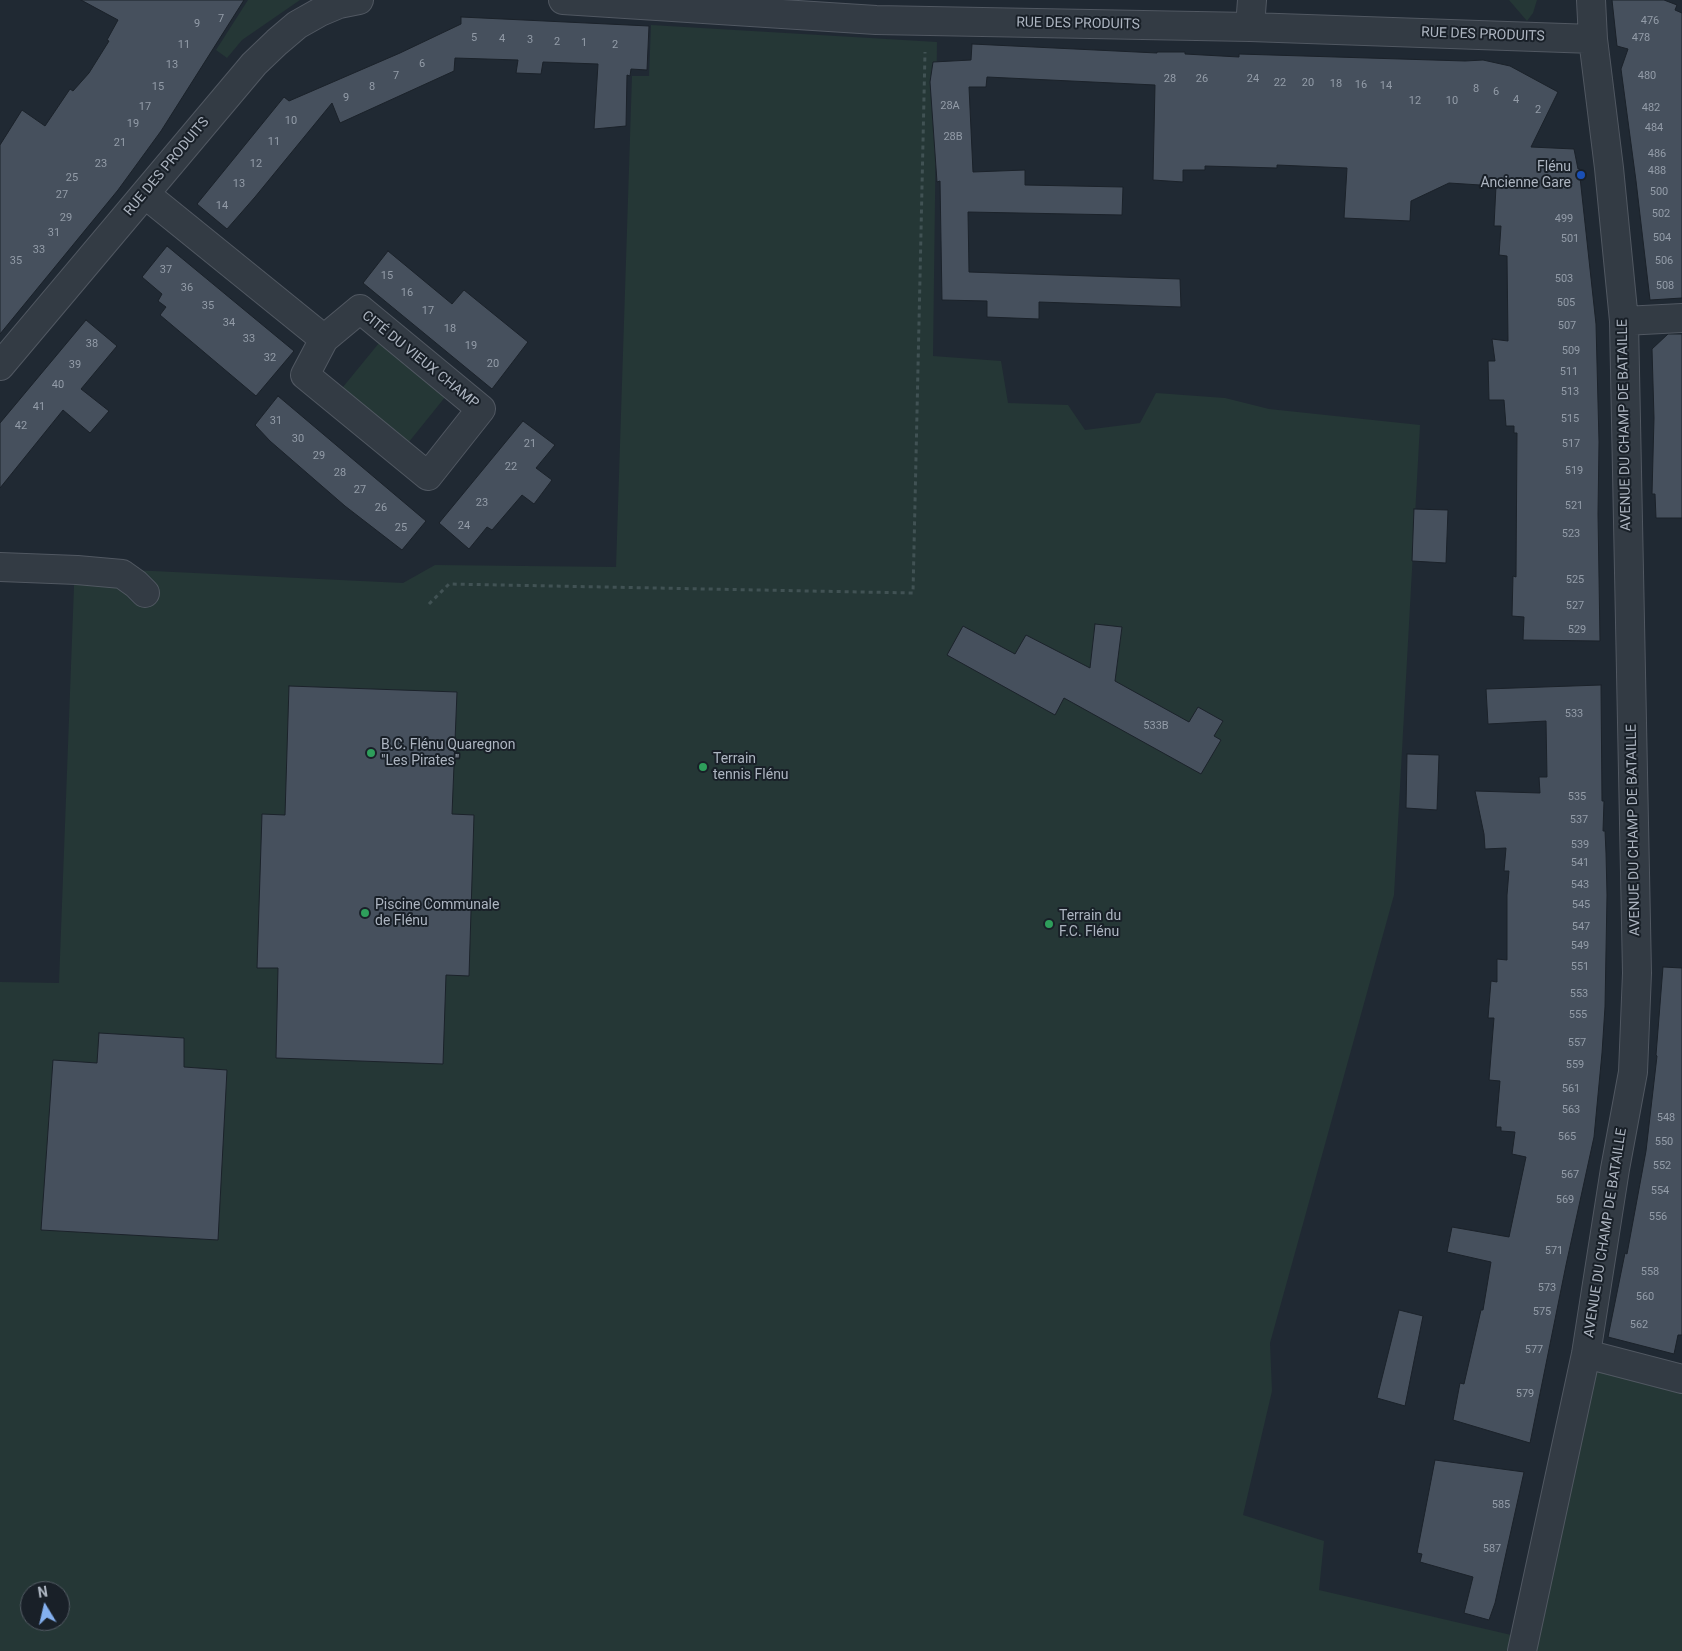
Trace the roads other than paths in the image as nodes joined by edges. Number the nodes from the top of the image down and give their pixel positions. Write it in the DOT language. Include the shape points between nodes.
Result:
graph roads {
  1 [pos="359,0"];
  2 [pos="563,0"];
  3 [pos="1252,0"];
  4 [pos="1591,0"];
  5 [pos="1250,27"];
  6 [pos="1594,39"];
  7 [pos="145,194"];
  8 [pos="1682,318"];
  9 [pos="1624,321"];
  10 [pos="324,339"];
  11 [pos="0,366"];
  12 [pos="0,567"];
  13 [pos="145,593"];
  14 [pos="1586,1354"];
  15 [pos="1682,1379"];
  16 [pos="1522,1651"];
  1 -- 7 [label="street, RUE DES PRODUITS" via="320,12 277,42 254,64"];
  2 -- 5 [label="street, RUE DES PRODUITS" via="876,20"];
  3 -- 5 [label="street"];
  4 -- 6 [label="street, AVENUE DU CHAMP DE BATAILLE"];
  5 -- 6 [label="street, RUE DES PRODUITS"];
  6 -- 9 [label="street, AVENUE DU CHAMP DE BATAILLE"];
  7 -- 10 [label="street"];
  7 -- 11 [label="street, RUE DES PRODUITS"];
  8 -- 9 [label="street"];
  9 -- 14 [label="street, AVENUE DU CHAMP DE BATAILLE" via="1637,973 1633,1072"];
  10 -- 10 [label="street, CITÉ DU VIEUX CHAMP" via="304,375 428,476 481,409 360,309"];
  12 -- 13 [label="street" via="122,574"];
  14 -- 15 [label="street"];
  14 -- 16 [label="street, AVENUE DU CHAMP DE BATAILLE"];
}
